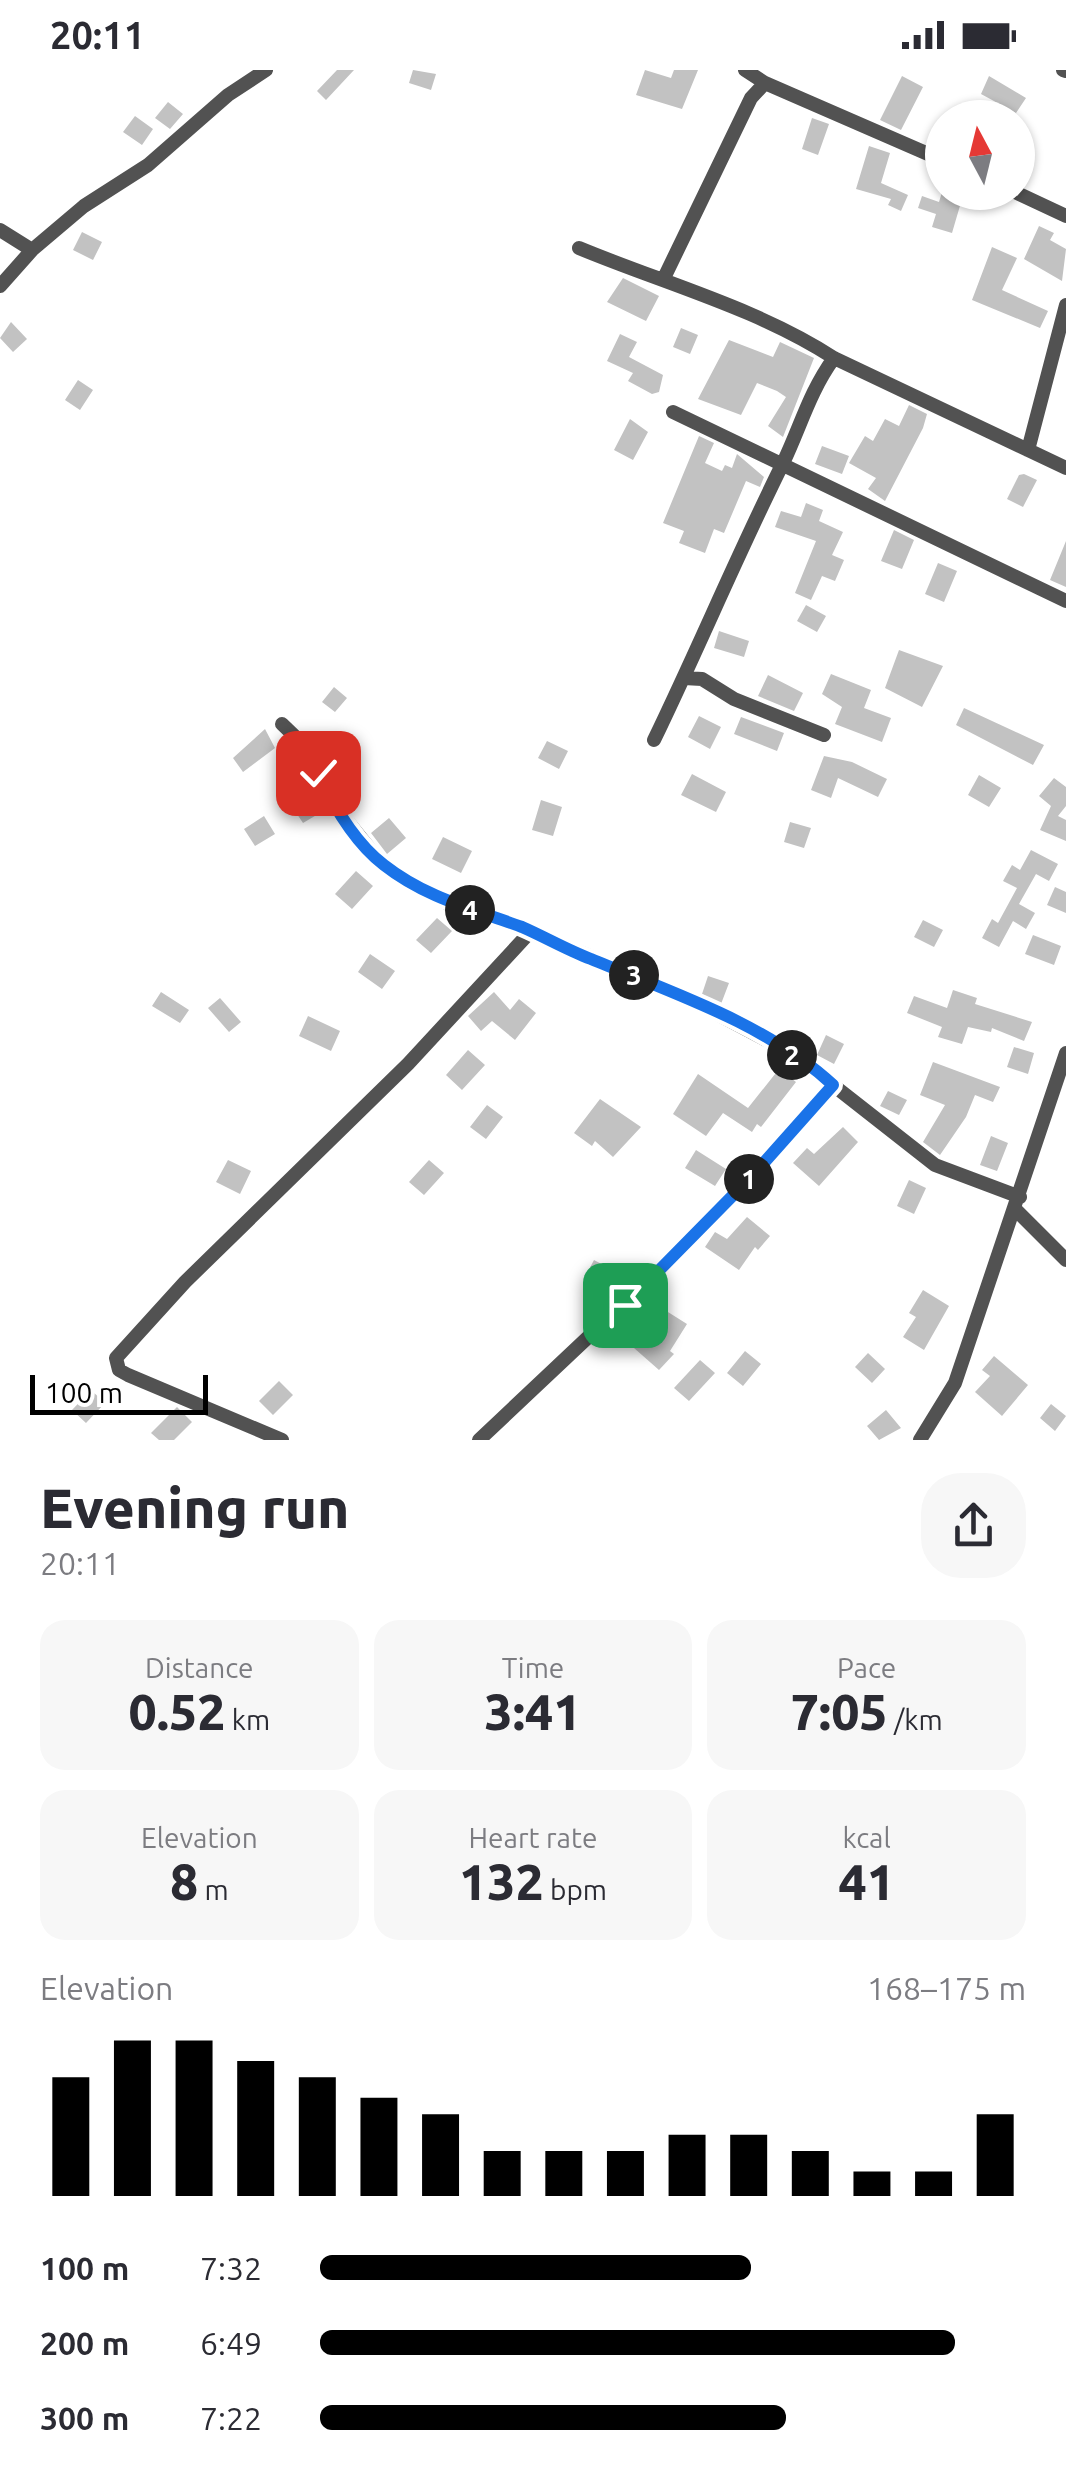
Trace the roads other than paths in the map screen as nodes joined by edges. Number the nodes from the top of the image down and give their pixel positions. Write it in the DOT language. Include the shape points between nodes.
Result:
graph roads {
  1 [pos="266,70"];
  2 [pos="746,70"];
  3 [pos="765,84"];
  4 [pos="925,153"];
  5 [pos="1035,201"];
  6 [pos="1066,216"];
  7 [pos="0,230"];
  8 [pos="578,248"];
  9 [pos="32,250"];
  10 [pos="664,278"];
  11 [pos="0,286"];
  12 [pos="1066,305"];
  13 [pos="834,358"];
  14 [pos="673,412"];
  15 [pos="1028,450"];
  16 [pos="782,463"];
  17 [pos="1066,468"];
  18 [pos="1066,600"];
  19 [pos="684,678"];
  20 [pos="282,724"];
  21 [pos="824,736"];
  22 [pos="654,740"];
  23 [pos="531,931"];
  24 [pos="1066,1054"];
  25 [pos="833,1085"];
  26 [pos="1018,1204"];
  27 [pos="1066,1260"];
  28 [pos="282,1440"];
  29 [pos="480,1440"];
  30 [pos="920,1440"];
  1 -- 9 [label="street"];
  2 -- 3 [label="street"];
  3 -- 4 [label="street"];
  3 -- 10 [label="street" via="751,98"];
  5 -- 6 [label="street"];
  7 -- 9 [label="street"];
  8 -- 10 [label="street"];
  9 -- 11 [label="street"];
  10 -- 13 [label="street"];
  12 -- 15 [label="street"];
  13 -- 15 [label="street"];
  13 -- 16 [label="street" via="812,390"];
  14 -- 16 [label="street"];
  15 -- 17 [label="street"];
  16 -- 18 [label="street"];
  16 -- 19 [label="street"];
  19 -- 21 [label="street" via="702,678 734,699"];
  19 -- 22 [label="street"];
  20 -- 23 [label="street" via="310,751 332,802 381,864 450,905"];
  23 -- 25 [label="street" via="670,989 774,1044"];
  23 -- 28 [label="street" via="116,1358 118,1370 128,1375"];
  24 -- 26 [label="street"];
  25 -- 26 [label="street" via="935,1165"];
  25 -- 29 [label="street" via="669,1261"];
  26 -- 27 [label="street"];
  26 -- 30 [label="street" via="955,1383"];
}
